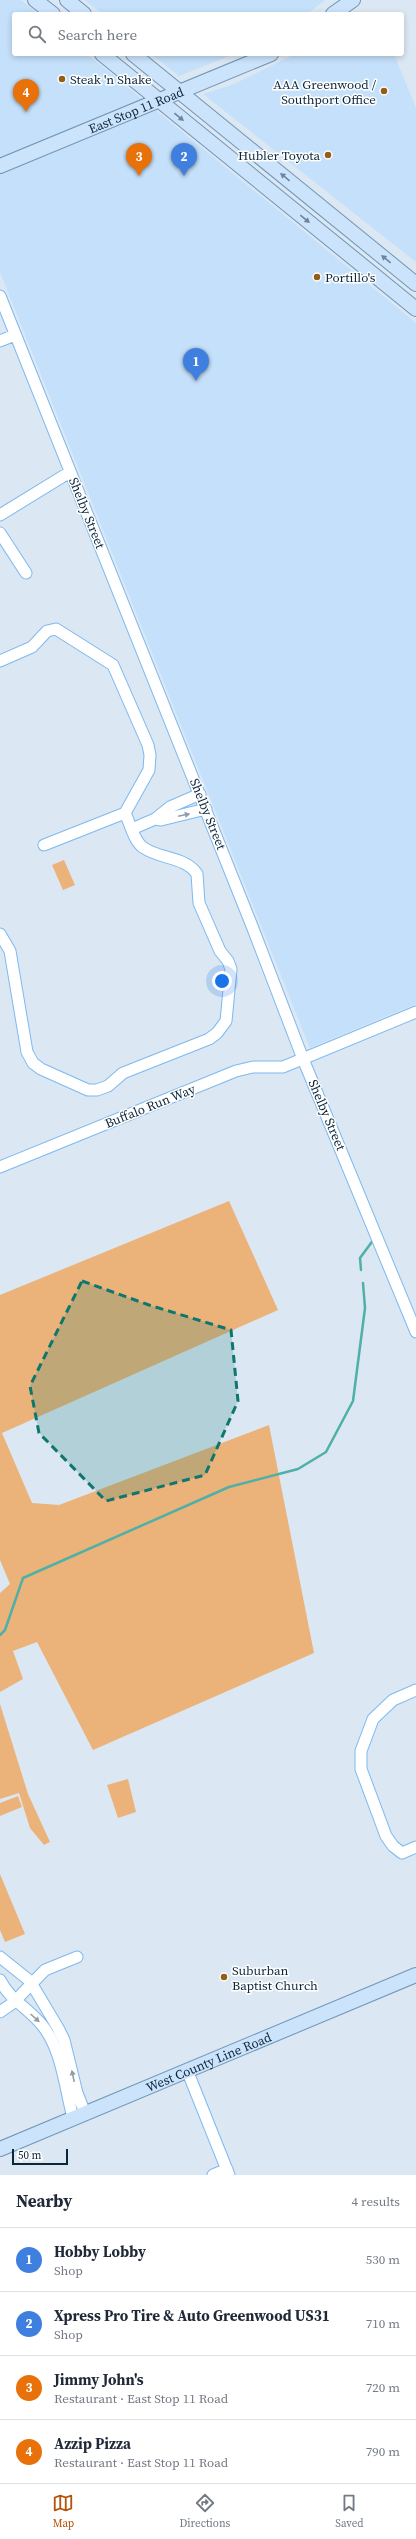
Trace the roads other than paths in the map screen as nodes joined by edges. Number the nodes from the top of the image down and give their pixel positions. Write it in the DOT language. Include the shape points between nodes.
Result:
graph roads {
  1 [pos="35,0"];
  2 [pos="67,0"];
  3 [pos="353,0"];
  4 [pos="50,12"];
  5 [pos="82,12"];
  6 [pos="336,12"];
  7 [pos="104,56"];
  8 [pos="135,56"];
  9 [pos="266,56"];
  10 [pos="181,93"];
  11 [pos="160,101"];
  12 [pos="0,166"];
  13 [pos="416,284"];
  14 [pos="0,296"];
  15 [pos="416,309"];
  16 [pos="15,335"];
  17 [pos="0,341"];
  18 [pos="70,472"];
  19 [pos="0,515"];
  20 [pos="0,533"];
  21 [pos="26,574"];
  22 [pos="0,661"];
  23 [pos="200,794"];
  24 [pos="206,809"];
  25 [pos="125,812"];
  26 [pos="155,819"];
  27 [pos="132,829"];
  28 [pos="44,845"];
  29 [pos="0,934"];
  30 [pos="416,1012"];
  31 [pos="303,1059"];
  32 [pos="0,1167"];
  33 [pos="416,1332"];
  34 [pos="416,1690"];
  35 [pos="416,1847"];
  36 [pos="0,1957"];
  37 [pos="77,1957"];
  38 [pos="416,1975"];
  39 [pos="0,1980"];
  40 [pos="32,1983"];
  41 [pos="15,2001"];
  42 [pos="0,2012"];
  43 [pos="187,2070"];
  44 [pos="79,2116"];
  45 [pos="0,2149"];
  46 [pos="228,2172"];
  47 [pos="213,2175"];
  1 -- 4 [label="main road"];
  2 -- 5 [label="main road"];
  3 -- 6 [label="main road"];
  7 -- 11 [label="main road"];
  8 -- 10 [label="main road"];
  9 -- 10 [label="main road, East Stop 11 Road"];
  10 -- 11 [label="main road, East Stop 11 Road"];
  13 -- 10 [label="main road, one-way"];
  11 -- 12 [label="main road, East Stop 11 Road"];
  11 -- 15 [label="main road, one-way"];
  14 -- 16 [label="street, Shelby Street"];
  16 -- 17 [label="street"];
  16 -- 18 [label="street, Shelby Street"];
  18 -- 19 [label="street"];
  18 -- 23 [label="street, Shelby Street"];
  20 -- 21 [label="street"];
  22 -- 25 [label="street" via="32,647 52,629 59,630 94,651 116,668 150,752 147,777"];
  23 -- 24 [label="street, Shelby Street"];
  23 -- 26 [label="street" via="170,807"];
  26 -- 24 [label="street, one-way" via="161,820"];
  24 -- 31 [label="street, Shelby Street"];
  25 -- 27 [label="street"];
  25 -- 28 [label="street"];
  26 -- 27 [label="street"];
  27 -- 29 [label="street" via="144,848 189,866 197,874 199,903 220,952 231,966 224,1025 209,1039 123,1073 100,1090 88,1090 39,1068 30,1059 26,1050 10,951"];
  30 -- 31 [label="street, Buffalo Run Way"];
  31 -- 32 [label="street, Buffalo Run Way" via="283,1067 253,1067 236,1071"];
  31 -- 33 [label="street, Shelby Street"];
  34 -- 35 [label="street" via="393,1700 373,1719 361,1751 361,1769 392,1846 402,1853"];
  36 -- 40 [label="street"];
  37 -- 40 [label="street" via="44,1970"];
  38 -- 43 [label="main road, West County Line Road"];
  39 -- 41 [label="street"];
  40 -- 41 [label="street"];
  44 -- 40 [label="street, one-way" via="77,2093 64,2040"];
  41 -- 42 [label="street"];
  41 -- 44 [label="street, one-way" via="41,2024 53,2043"];
  43 -- 44 [label="main road, West County Line Road"];
  43 -- 46 [label="street"];
  44 -- 45 [label="main road, West County Line Road"];
  46 -- 47 [label="street"];
}
